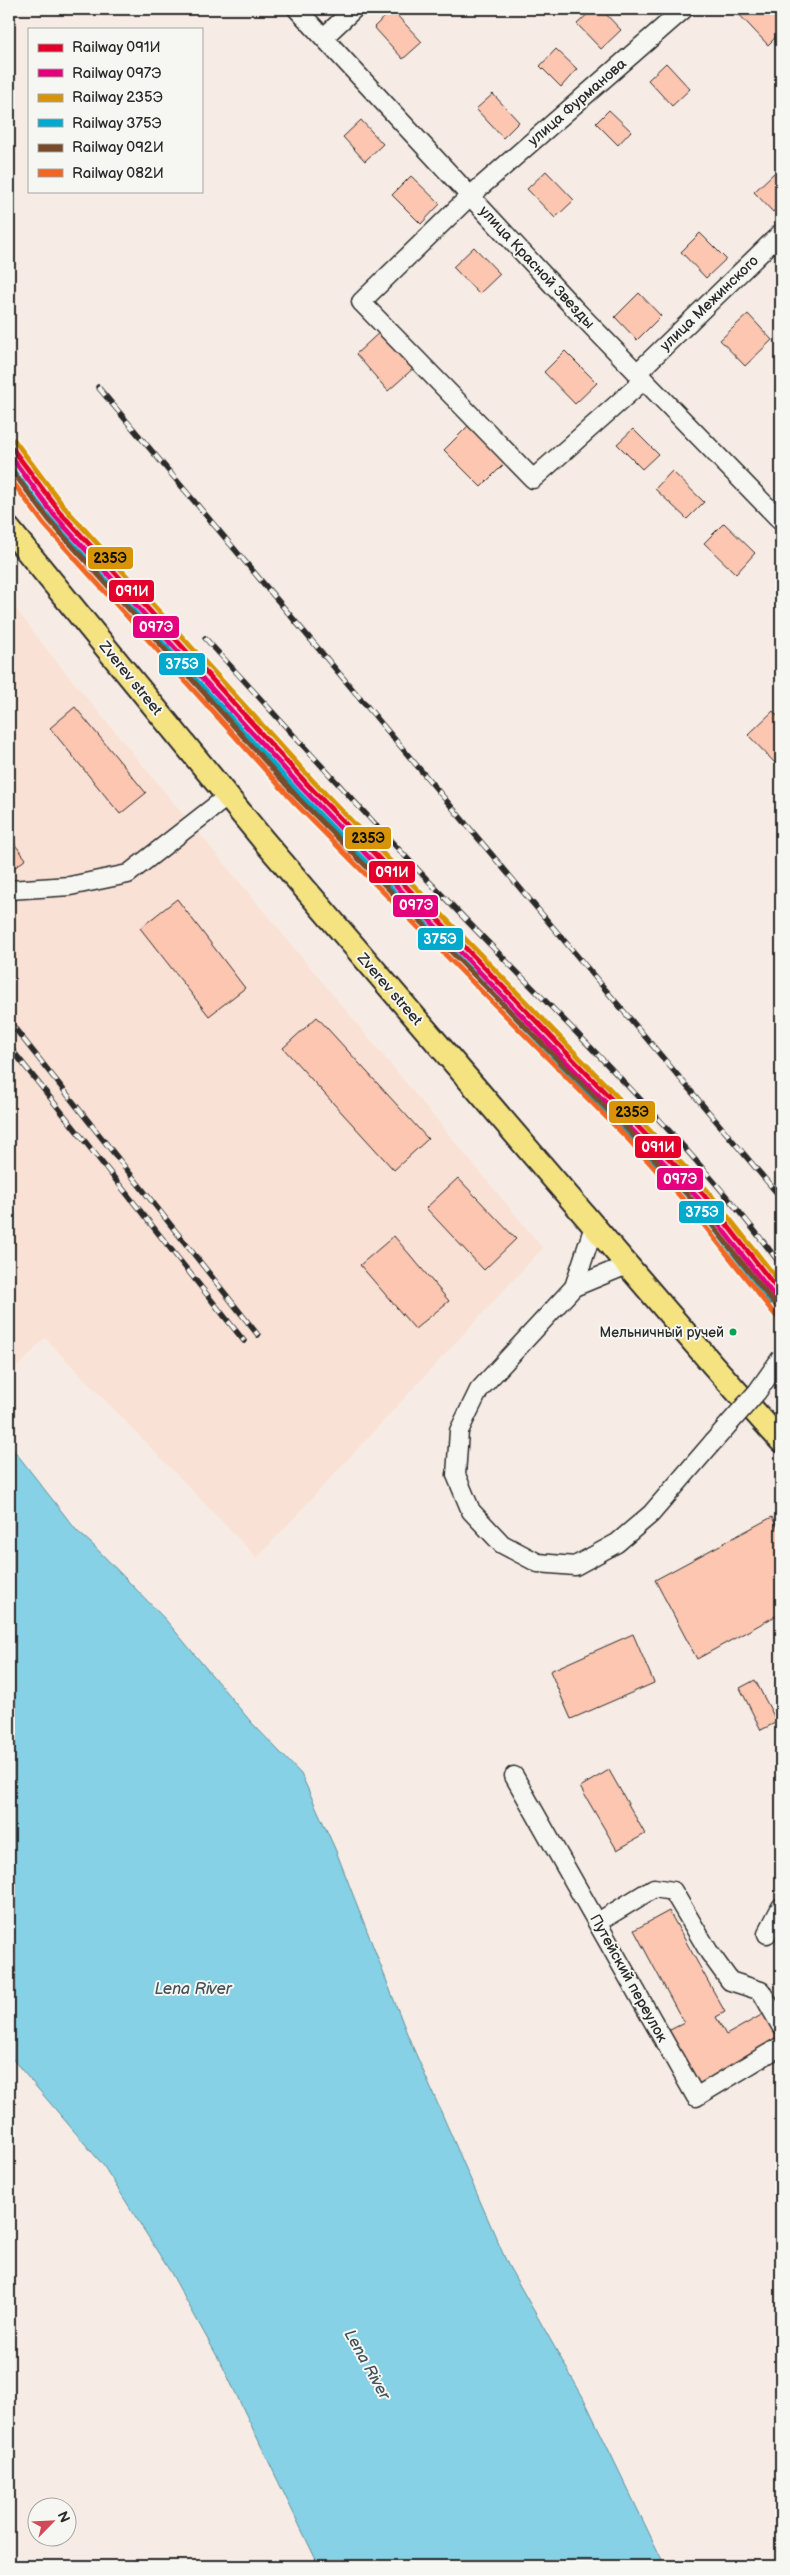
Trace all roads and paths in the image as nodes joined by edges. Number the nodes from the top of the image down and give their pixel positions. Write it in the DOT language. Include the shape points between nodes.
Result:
graph roads {
  1 [pos="297,9"];
  2 [pos="354,9"];
  3 [pos="684,9"];
  4 [pos="324,37"];
  5 [pos="470,196"];
  6 [pos="781,233"];
  7 [pos="641,377"];
  8 [pos="781,521"];
  9 [pos="9,529"];
  10 [pos="228,796"];
  11 [pos="9,890"];
  12 [pos="594,1226"];
  13 [pos="627,1265"];
  14 [pos="574,1287"];
  15 [pos="781,1358"];
  16 [pos="781,1442"];
  17 [pos="514,1776"];
  18 [pos="781,1907"];
  19 [pos="598,1922"];
  20 [pos="768,1934"];
  21 [pos="781,2026"];
  22 [pos="780,2047"];
  1 -- 4 [label="street, улица Красной Звезды"];
  2 -- 4 [label="street"];
  3 -- 5 [label="street, улица Фурманова"];
  4 -- 5 [label="street, улица Красной Звезды"];
  5 -- 7 [label="street, улица Красной Звезды"];
  5 -- 7 [label="street, улица Фурманова" via="361,302 534,480"];
  6 -- 7 [label="street, улица Межинского"];
  7 -- 8 [label="street, улица Красной Звезды"];
  9 -- 10 [label="main road, Zverev street"];
  10 -- 11 [label="street" via="128,874 70,886"];
  10 -- 12 [label="main road, Zverev street"];
  12 -- 13 [label="main road, Zverev street"];
  12 -- 14 [label="street"];
  13 -- 14 [label="street"];
  13 -- 16 [label="main road, Zverev street"];
  14 -- 15 [label="street, bridge" via="479,1390 459,1431 456,1475 472,1511 502,1544 538,1563 575,1566 617,1544 651,1514 756,1392"];
  17 -- 19 [label="street, Путейский переулок"];
  18 -- 20 [label="street"];
  19 -- 21 [label="street" via="654,1888 673,1891 730,1981 761,1992"];
  19 -- 22 [label="street, Путейский переулок" via="696,2097"];
}
